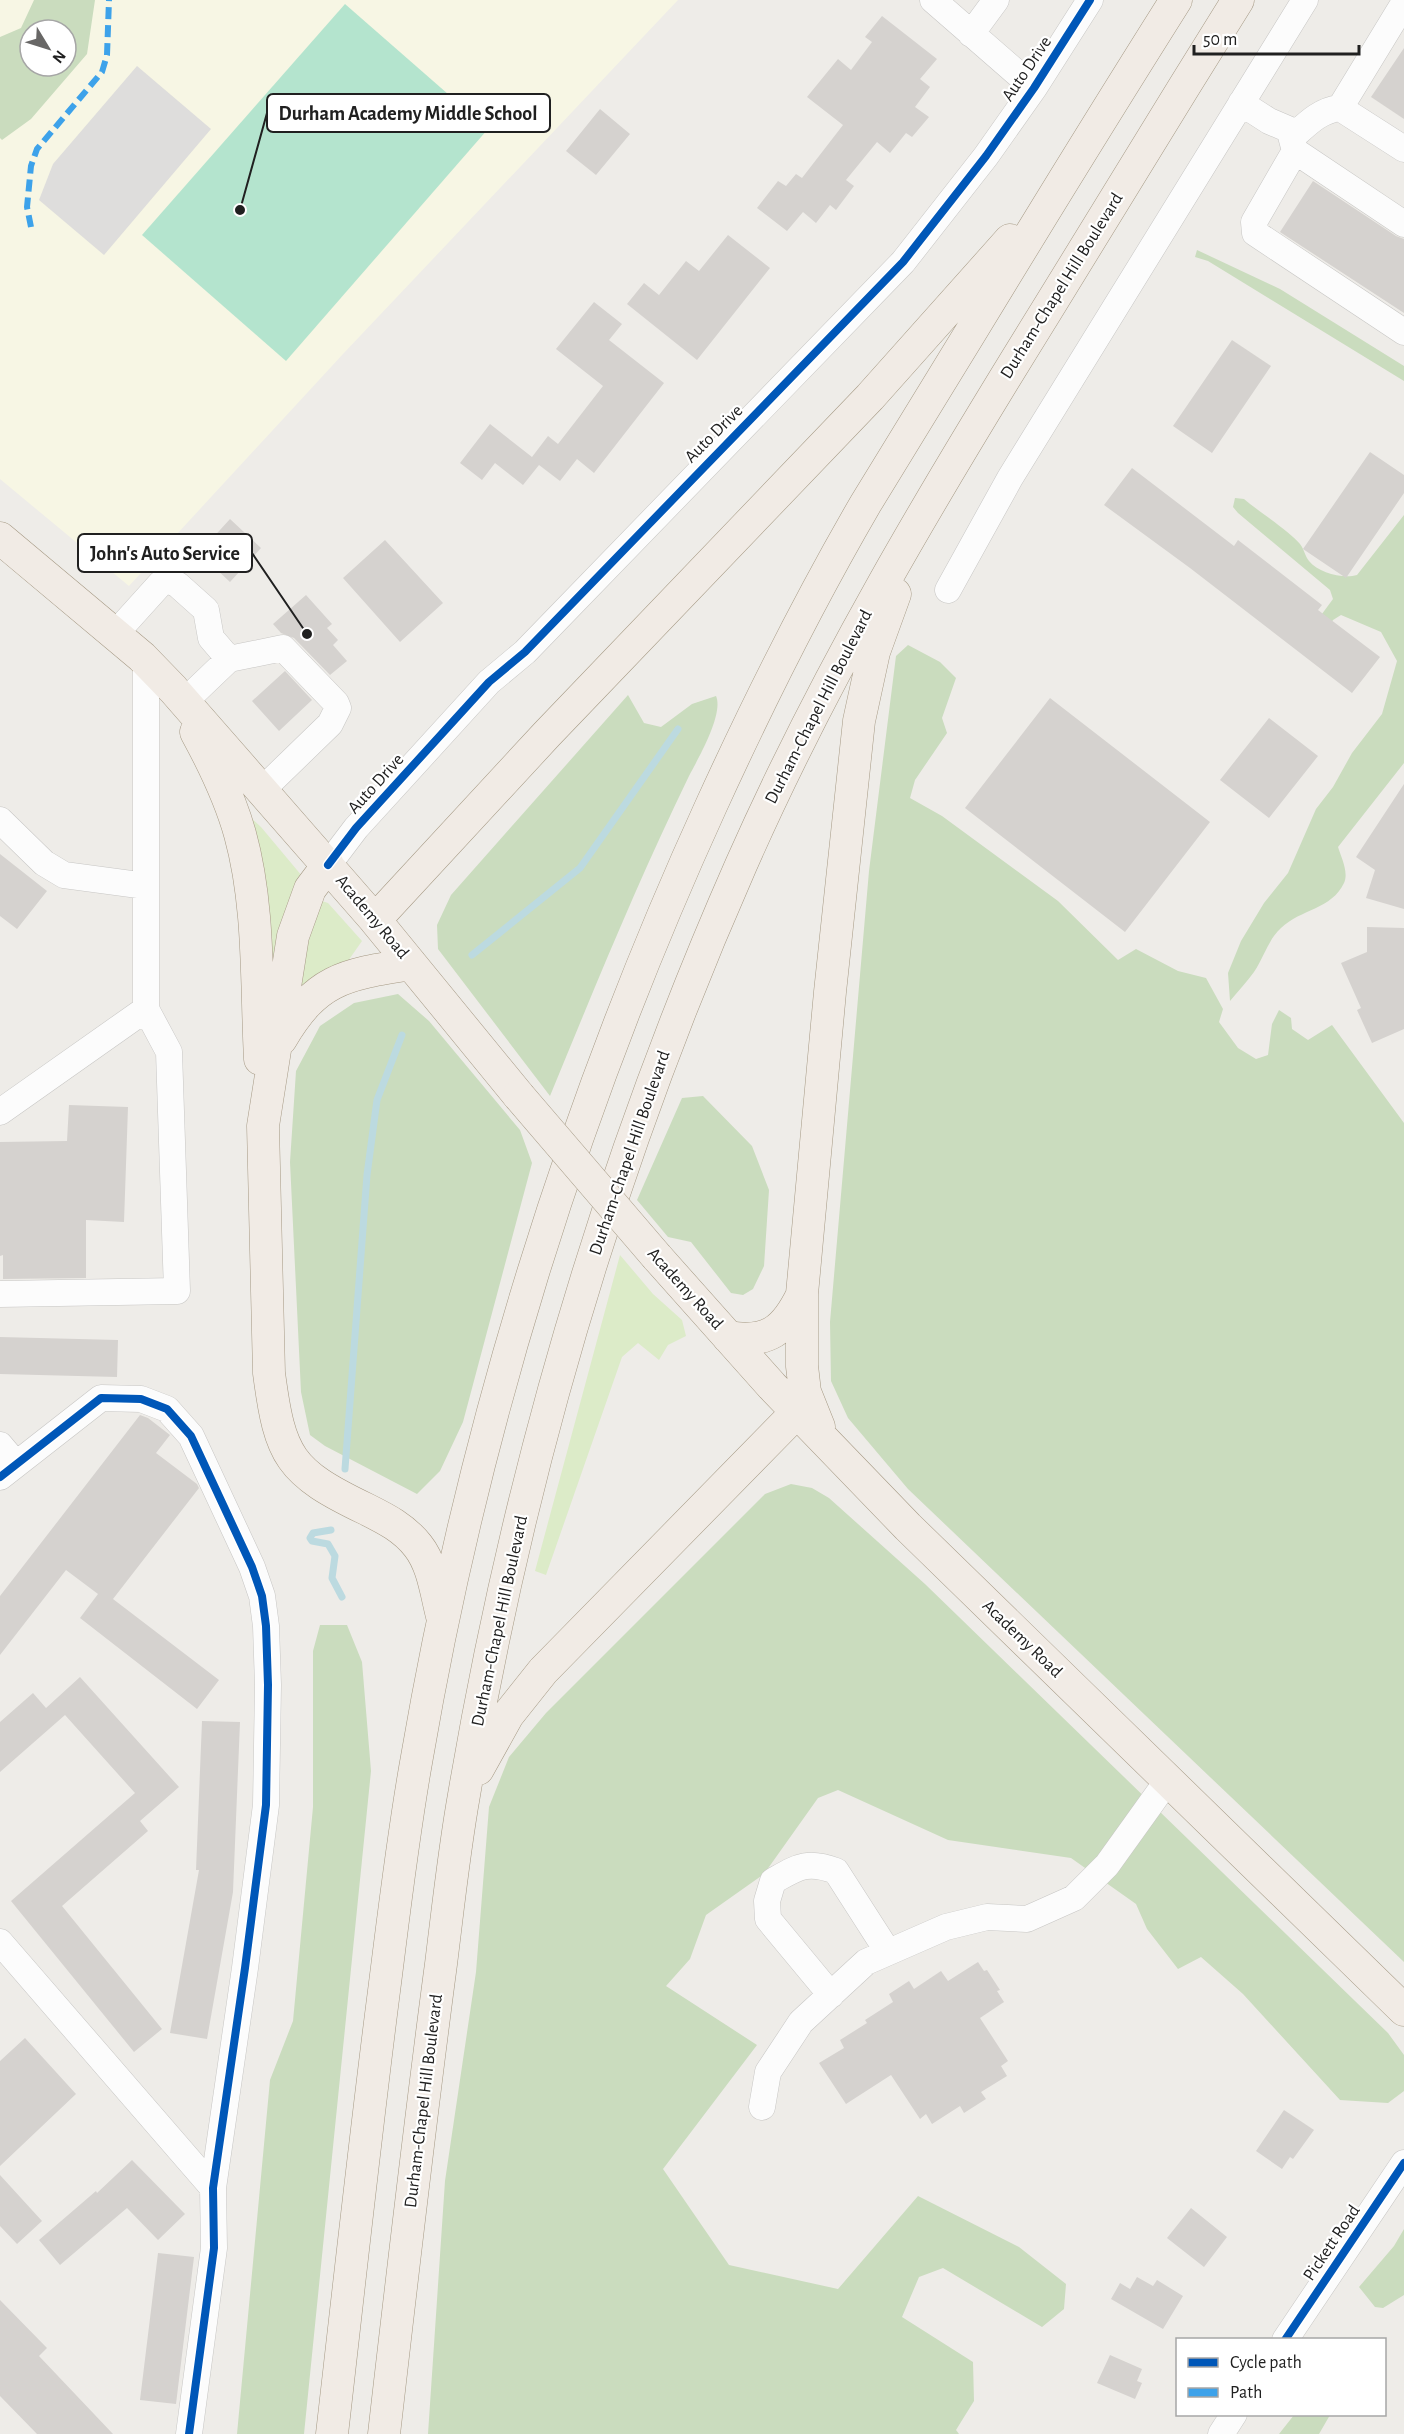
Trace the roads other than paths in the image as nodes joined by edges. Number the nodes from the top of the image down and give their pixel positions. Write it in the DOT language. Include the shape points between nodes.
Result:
graph roads {
  1 [pos="933,0"];
  2 [pos="996,0"];
  3 [pos="1090,0"];
  4 [pos="1176,0"];
  5 [pos="1238,0"];
  6 [pos="1305,0"];
  7 [pos="1400,18"];
  8 [pos="971,34"];
  9 [pos="1034,88"];
  10 [pos="1241,103"];
  11 [pos="1340,108"];
  12 [pos="1292,141"];
  13 [pos="1404,149"];
  14 [pos="1064,178"];
  15 [pos="1404,224"];
  16 [pos="1404,332"];
  17 [pos="941,482"];
  18 [pos="0,538"];
  19 [pos="948,590"];
  20 [pos="115,634"];
  21 [pos="229,659"];
  22 [pos="146,661"];
  23 [pos="178,696"];
  24 [pos="262,790"];
  25 [pos="0,820"];
  26 [pos="328,865"];
  27 [pos="146,886"];
  28 [pos="375,920"];
  29 [pos="411,964"];
  30 [pos="146,1009"];
  31 [pos="275,1048"];
  32 [pos="0,1112"];
  33 [pos="263,1126"];
  34 [pos="0,1294"];
  35 [pos="802,1294"];
  36 [pos="728,1337"];
  37 [pos="797,1412"];
  38 [pos="824,1439"];
  39 [pos="5,1462"];
  40 [pos="443,1620"];
  41 [pos="1167,1780"];
  42 [pos="463,1799"];
  43 [pos="0,1942"];
  44 [pos="888,1952"];
  45 [pos="831,1995"];
  46 [pos="1404,2010"];
  47 [pos="762,2107"];
  48 [pos="1404,2163"];
  49 [pos="213,2188"];
  50 [pos="1287,2338"];
  51 [pos="1233,2416"];
  52 [pos="189,2434"];
  53 [pos="332,2434"];
  54 [pos="384,2434"];
  55 [pos="1221,2434"];
  1 -- 8 [label="street"];
  2 -- 8 [label="street"];
  3 -- 9 [label="street, Auto Drive"];
  4 -- 14 [label="main road"];
  5 -- 17 [label="main road, Durham-Chapel Hill Boulevard"];
  6 -- 10 [label="street"];
  7 -- 11 [label="street"];
  8 -- 9 [label="street"];
  9 -- 26 [label="street, Auto Drive" via="903,261 525,652 489,682 351,833"];
  10 -- 12 [label="street"];
  10 -- 19 [label="street" via="1010,478"];
  11 -- 12 [label="street" via="1314,117"];
  11 -- 13 [label="street"];
  12 -- 15 [label="street"];
  12 -- 16 [label="street" via="1254,222 1255,232"];
  14 -- 28 [label="main road" via="919,344"];
  14 -- 40 [label="main road" via="824,580 754,715 669,903 563,1179 481,1458"];
  17 -- 35 [label="main road" via="888,611 874,652 859,721"];
  17 -- 42 [label="main road, Durham-Chapel Hill Boulevard" via="806,728 741,866 664,1051 574,1316 526,1497"];
  18 -- 20 [label="main road, Academy Road"];
  20 -- 21 [label="street" via="161,583 171,581 206,610 211,638"];
  20 -- 22 [label="main road, Academy Road"];
  21 -- 23 [label="street"];
  21 -- 24 [label="street" via="283,648 338,708 330,724"];
  22 -- 23 [label="main road, Academy Road"];
  22 -- 27 [label="street"];
  23 -- 24 [label="main road, Academy Road"];
  23 -- 33 [label="main road" via="225,792 244,853 254,925"];
  24 -- 26 [label="main road, Academy Road"];
  25 -- 27 [label="street" via="44,863 64,875"];
  26 -- 28 [label="main road, Academy Road"];
  26 -- 31 [label="main road" via="310,889 293,936"];
  27 -- 30 [label="street"];
  28 -- 29 [label="main road, Academy Road"];
  29 -- 31 [label="main road" via="348,977 316,993"];
  29 -- 36 [label="main road, Academy Road, bridge" via="519,1096"];
  30 -- 32 [label="street"];
  30 -- 34 [label="street" via="169,1052 177,1291"];
  31 -- 33 [label="main road"];
  33 -- 40 [label="main road" via="269,1373 282,1438 289,1456 311,1478 410,1536 427,1562"];
  35 -- 36 [label="main road" via="786,1323 772,1333 749,1341"];
  35 -- 38 [label="main road" via="805,1392"];
  36 -- 37 [label="main road, Academy Road"];
  37 -- 38 [label="main road, Academy Road"];
  37 -- 42 [label="main road" via="543,1671 508,1715"];
  38 -- 41 [label="main road, Academy Road" via="908,1527"];
  39 -- 49 [label="street" via="101,1398 141,1399 167,1409 191,1436 262,1596 268,1685 266,1805"];
  40 -- 53 [label="main road" via="417,1759 394,1917"];
  41 -- 44 [label="street" via="1107,1865 1074,1898 1027,1919 987,1917 946,1927"];
  41 -- 46 [label="main road, Academy Road"];
  42 -- 54 [label="main road, Durham-Chapel Hill Boulevard"];
  43 -- 49 [label="street"];
  44 -- 45 [label="street" via="866,1962"];
  44 -- 45 [label="street" via="836,1870 822,1865 798,1866 773,1881 767,1900 768,1919"];
  45 -- 47 [label="street" via="801,2022 768,2072"];
  48 -- 50 [label="street, Pickett Road"];
  49 -- 52 [label="street" via="214,2248"];
  51 -- 55 [label="street"];
}
